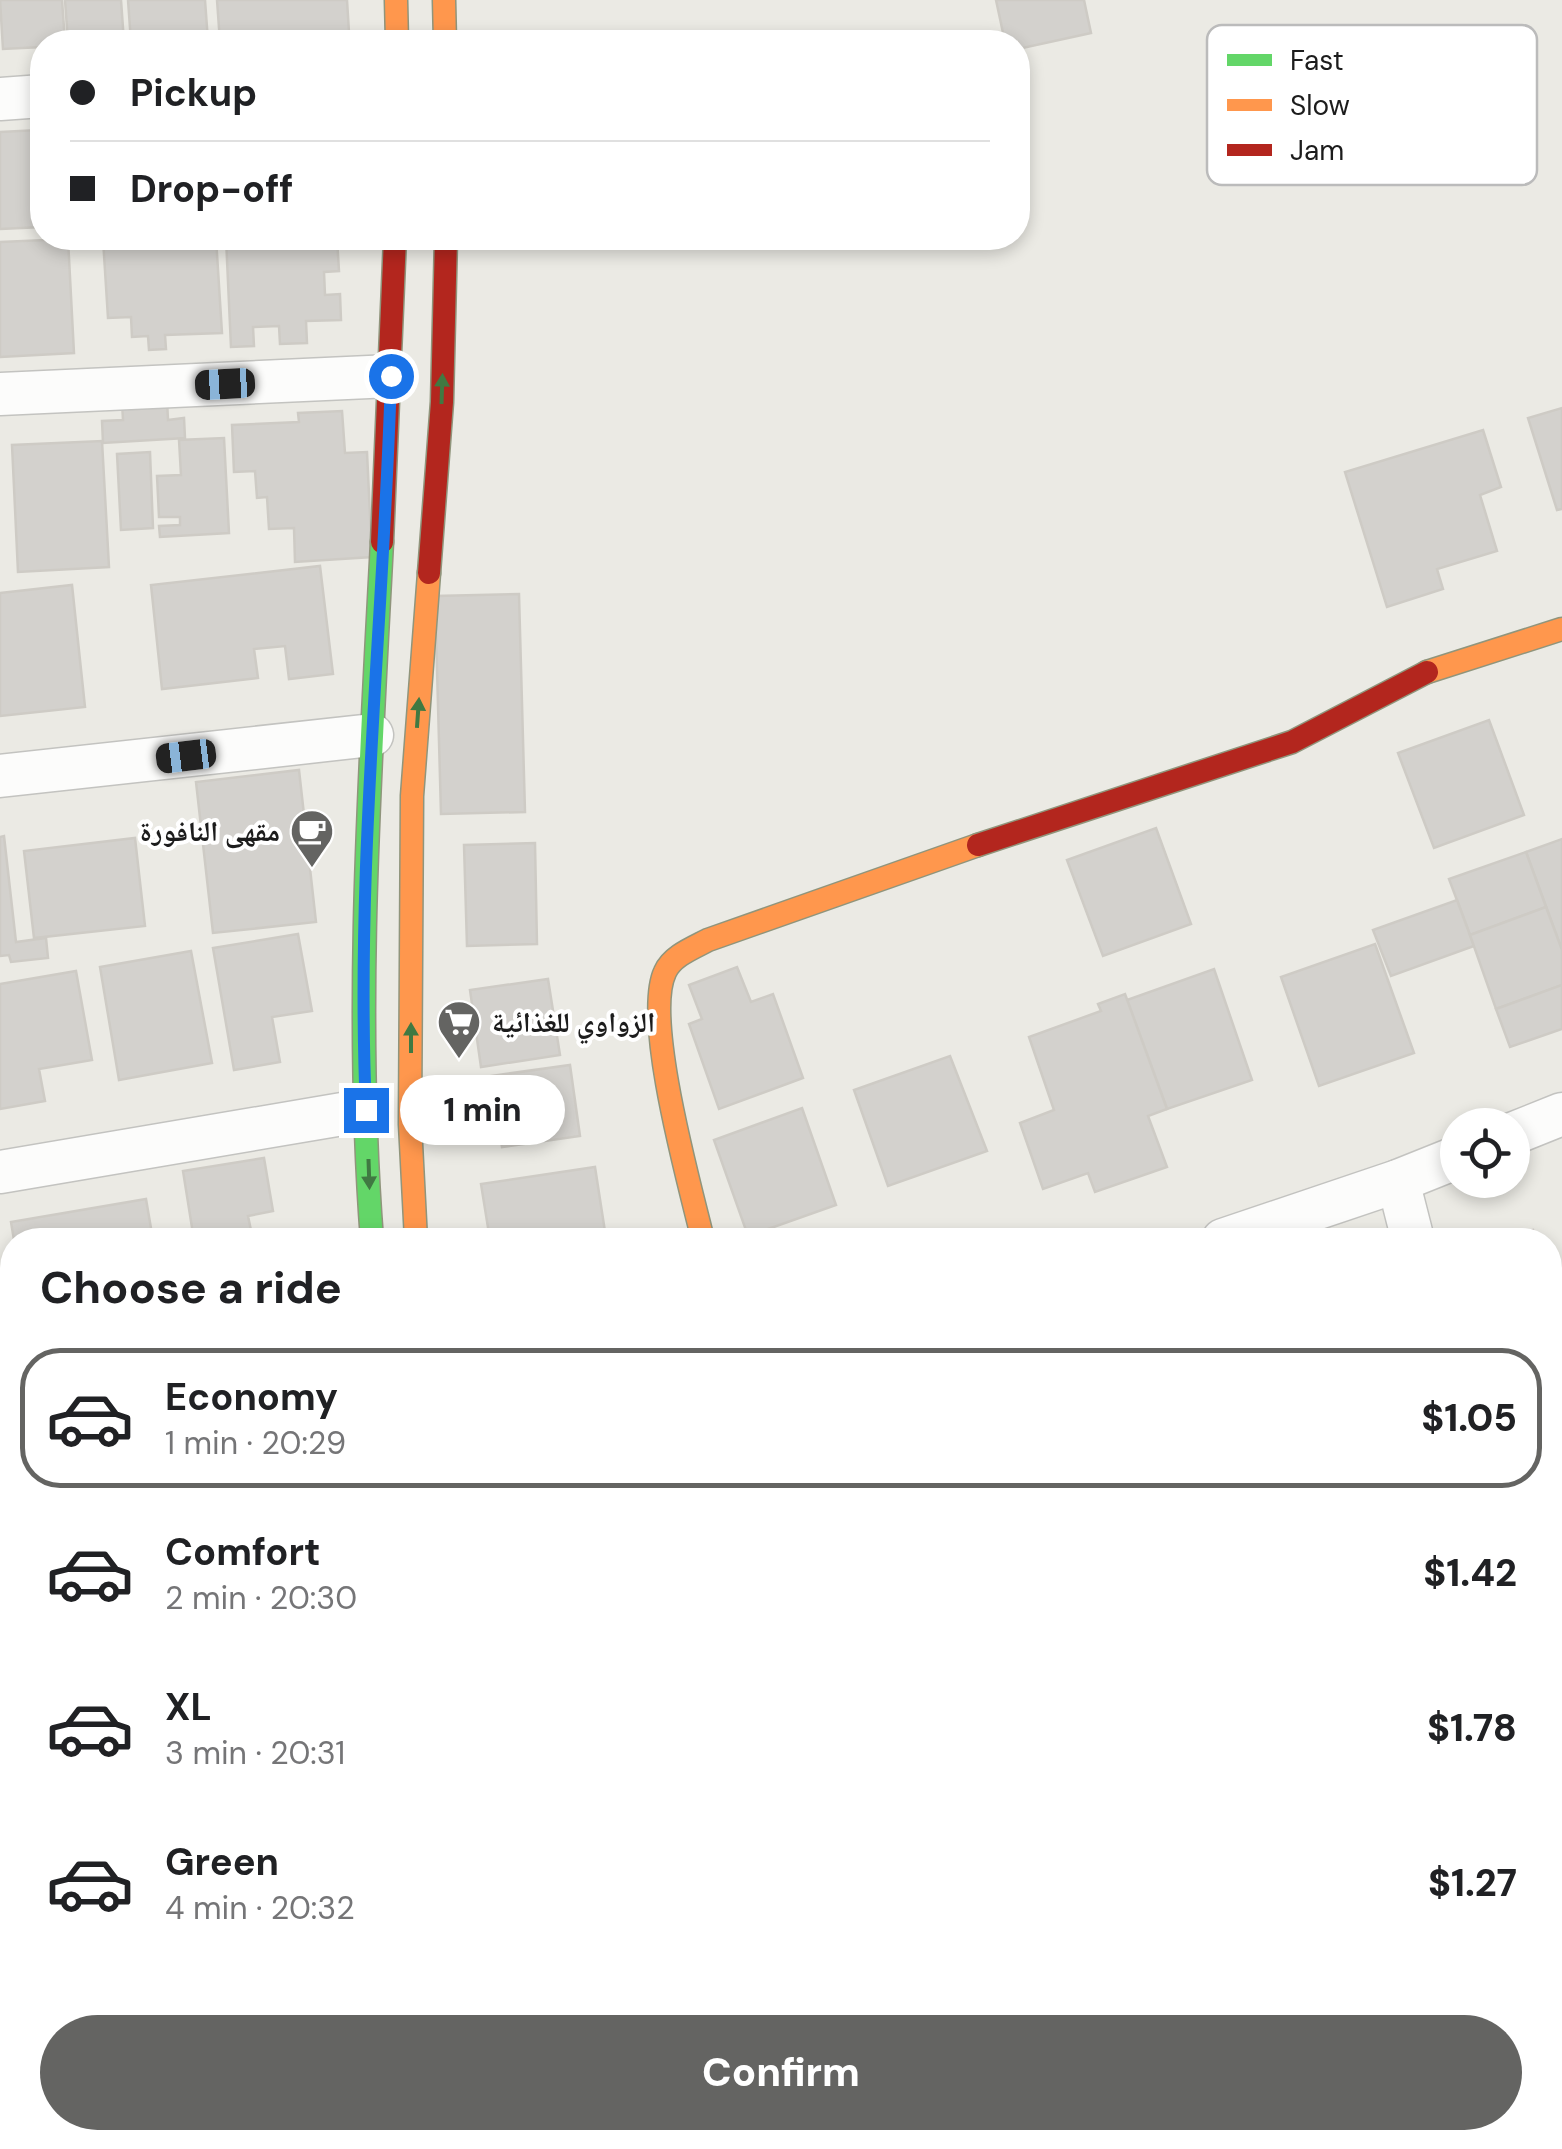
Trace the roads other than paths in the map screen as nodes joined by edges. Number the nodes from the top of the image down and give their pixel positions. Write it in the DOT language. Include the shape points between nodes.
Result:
graph roads {
  1 [pos="396,0"];
  2 [pos="444,0"];
  3 [pos="397,30"];
  4 [pos="445,30"];
  5 [pos="30,97"];
  6 [pos="0,99"];
  7 [pos="395,250"];
  8 [pos="446,250"];
  9 [pos="391,376"];
  10 [pos="0,394"];
  11 [pos="1562,628"];
  12 [pos="372,735"];
  13 [pos="0,776"];
  14 [pos="366,1110"];
  15 [pos="1562,1114"];
  16 [pos="1530,1127"];
  17 [pos="1440,1163"];
  18 [pos="0,1172"];
  19 [pos="1398,1180"];
  20 [pos="371,1228"];
  21 [pos="415,1228"];
  22 [pos="700,1228"];
  23 [pos="1258,1228"];
  24 [pos="1410,1228"];
  1 -- 3 [label="street"];
  2 -- 4 [label="street"];
  5 -- 6 [label="street"];
  7 -- 9 [label="street"];
  21 -- 8 [label="street, one-way" via="412,796 442,402"];
  9 -- 10 [label="street"];
  9 -- 12 [label="street"];
  11 -- 22 [label="street" via="1414,676 1292,742 948,855 679,955 659,992 665,1061"];
  12 -- 13 [label="street"];
  12 -- 14 [label="street"];
  14 -- 18 [label="street"];
  14 -- 20 [label="street, one-way"];
  15 -- 16 [label="street"];
  17 -- 19 [label="street"];
  19 -- 23 [label="street"];
  19 -- 24 [label="street"];
}
